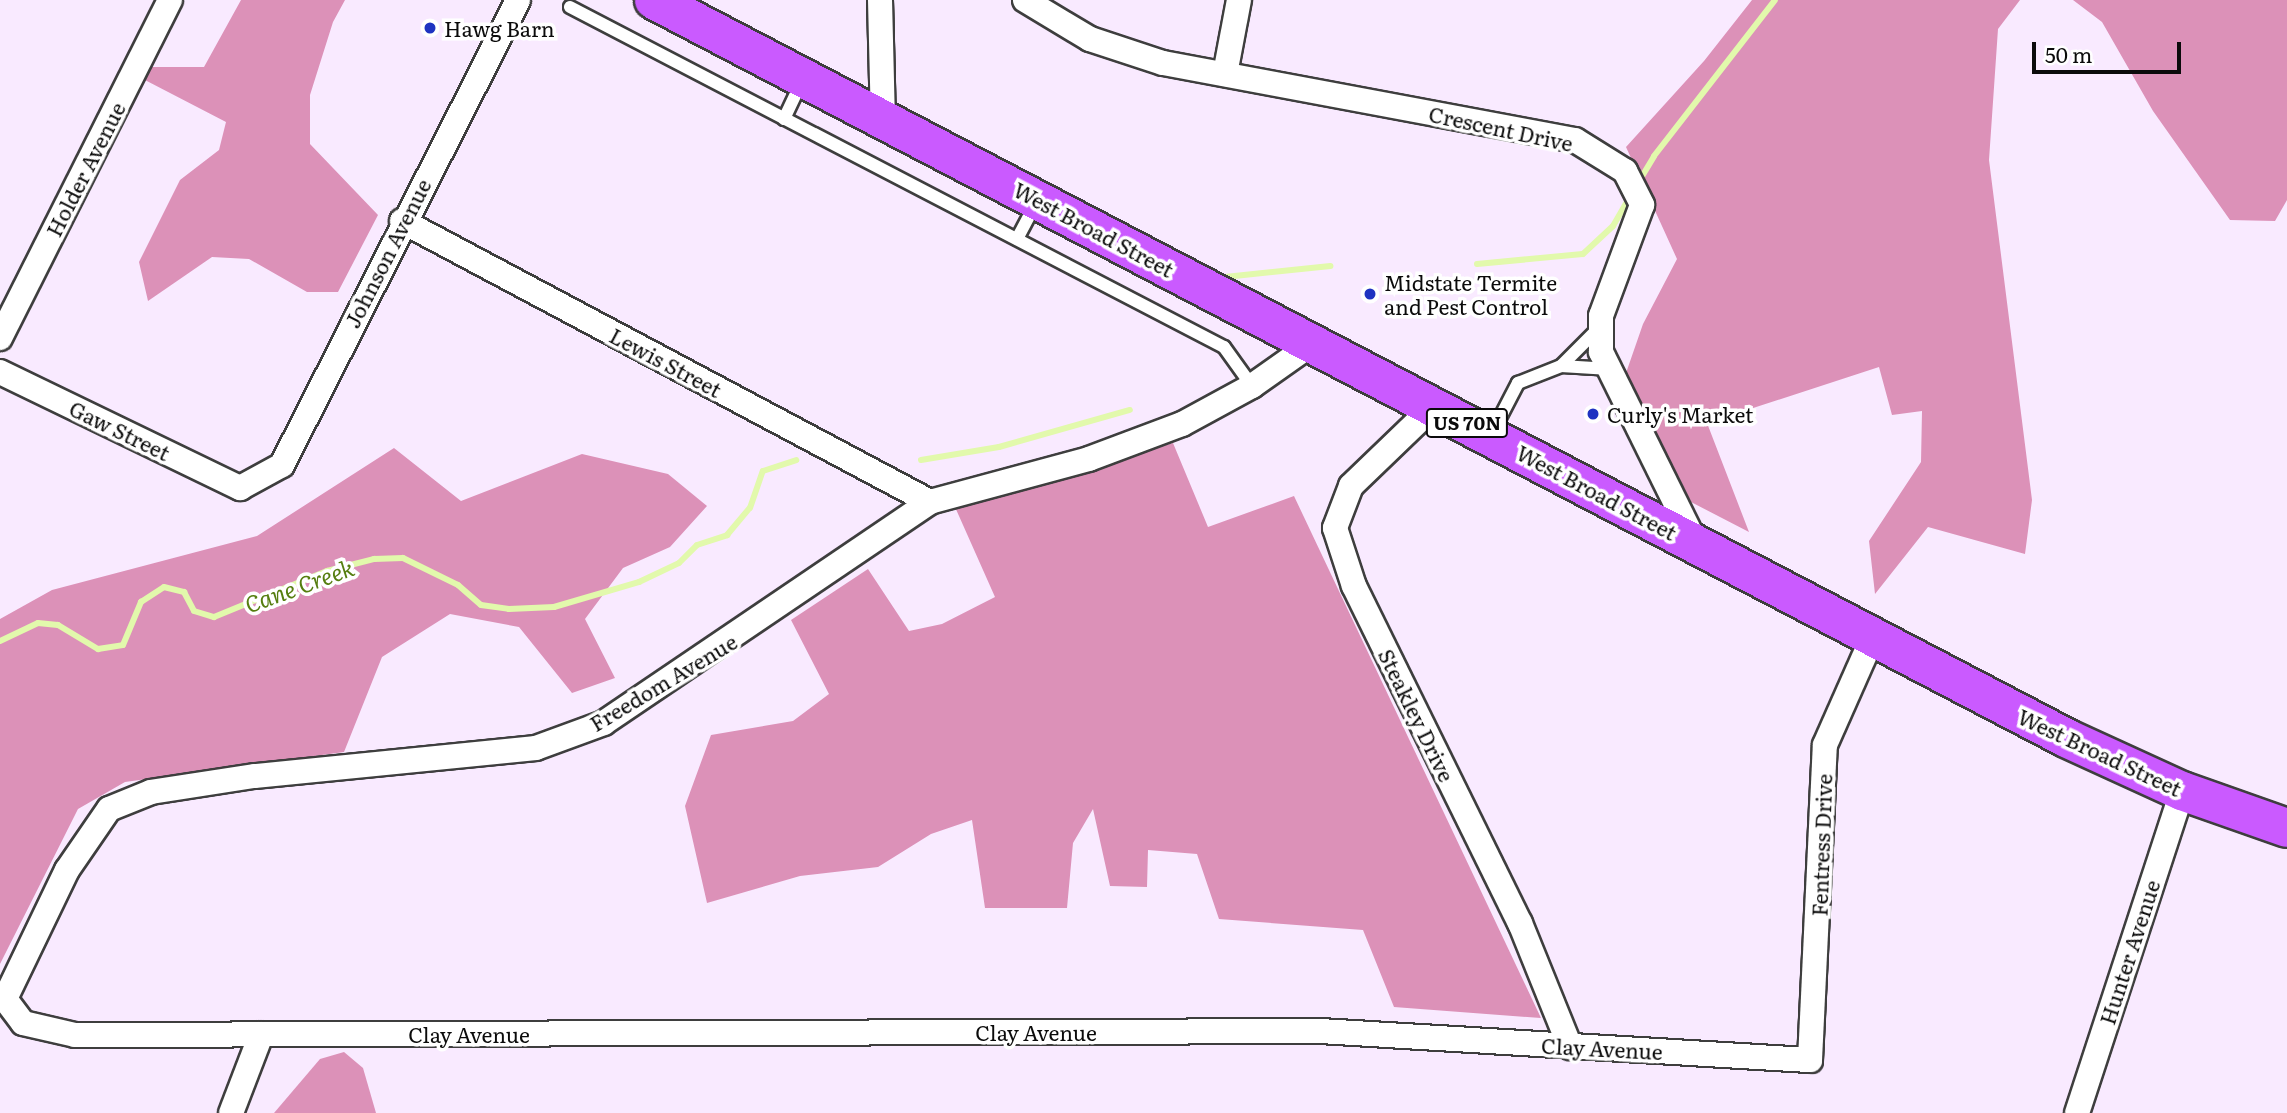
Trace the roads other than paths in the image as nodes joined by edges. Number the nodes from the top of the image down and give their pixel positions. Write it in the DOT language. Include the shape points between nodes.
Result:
graph roads {
  1 [pos="170,0"];
  2 [pos="517,0"];
  3 [pos="654,0"];
  4 [pos="880,0"];
  5 [pos="1025,0"];
  6 [pos="1239,0"];
  7 [pos="570,7"];
  8 [pos="1225,74"];
  9 [pos="803,78"];
  10 [pos="784,119"];
  11 [pos="883,119"];
  12 [pos="1037,200"];
  13 [pos="402,220"];
  14 [pos="1017,239"];
  15 [pos="1601,326"];
  16 [pos="0,338"];
  17 [pos="1313,343"];
  18 [pos="1561,366"];
  19 [pos="1609,369"];
  20 [pos="0,372"];
  21 [pos="1252,386"];
  22 [pos="1434,406"];
  23 [pos="1491,436"];
  24 [pos="240,488"];
  25 [pos="930,502"];
  26 [pos="1696,544"];
  27 [pos="1872,639"];
  28 [pos="2182,790"];
  29 [pos="2287,828"];
  30 [pos="23,1023"];
  31 [pos="261,1035"];
  32 [pos="1570,1046"];
  33 [pos="1810,1060"];
  34 [pos="231,1113"];
  35 [pos="2077,1113"];
  1 -- 16 [label="street, Holder Avenue"];
  2 -- 13 [label="street, Johnson Avenue"];
  3 -- 9 [label="main road, West Broad Street / US 70N"];
  4 -- 11 [label="street"];
  5 -- 8 [label="street, Crescent Drive" via="1090,39 1163,63"];
  6 -- 8 [label="street"];
  7 -- 10 [label="lane"];
  8 -- 15 [label="street, Crescent Drive" via="1575,140 1625,171 1642,205"];
  9 -- 10 [label="lane"];
  9 -- 11 [label="main road, West Broad Street / US 70N"];
  10 -- 14 [label="lane"];
  11 -- 12 [label="main road, West Broad Street / US 70N"];
  12 -- 14 [label="lane"];
  12 -- 17 [label="main road, West Broad Street / US 70N"];
  13 -- 24 [label="street, Johnson Avenue" via="282,465"];
  13 -- 25 [label="street, Lewis Street"];
  14 -- 21 [label="lane" via="1224,347"];
  15 -- 18 [label="lane"];
  15 -- 19 [label="street, Crescent Drive" via="1601,352"];
  17 -- 21 [label="street, Freedom Avenue"];
  17 -- 22 [label="main road, West Broad Street / US 70N"];
  18 -- 19 [label="lane"];
  18 -- 23 [label="lane" via="1518,383"];
  19 -- 26 [label="street, Crescent Drive"];
  20 -- 24 [label="street, Gaw Street"];
  21 -- 25 [label="street, Freedom Avenue" via="1182,424 1089,459"];
  22 -- 23 [label="main road, West Broad Street / US 70N"];
  22 -- 32 [label="street, Steakley Drive" via="1351,486 1335,528 1354,586 1520,923"];
  23 -- 26 [label="main road, West Broad Street / US 70N"];
  25 -- 30 [label="street, Freedom Avenue" via="604,723 536,748 254,776 151,792 109,809 67,870 5,999"];
  26 -- 27 [label="main road, West Broad Street / US 70N"];
  27 -- 28 [label="main road, West Broad Street / US 70N" via="2066,738"];
  27 -- 33 [label="street, Fentress Drive" via="1825,745"];
  28 -- 29 [label="main road, West Broad Street / US 70N"];
  28 -- 35 [label="street, Hunter Avenue"];
  30 -- 31 [label="street, Clay Avenue" via="75,1035"];
  31 -- 32 [label="street, Clay Avenue" via="1320,1031"];
  31 -- 34 [label="street"];
  32 -- 33 [label="street, Clay Avenue"];
}
